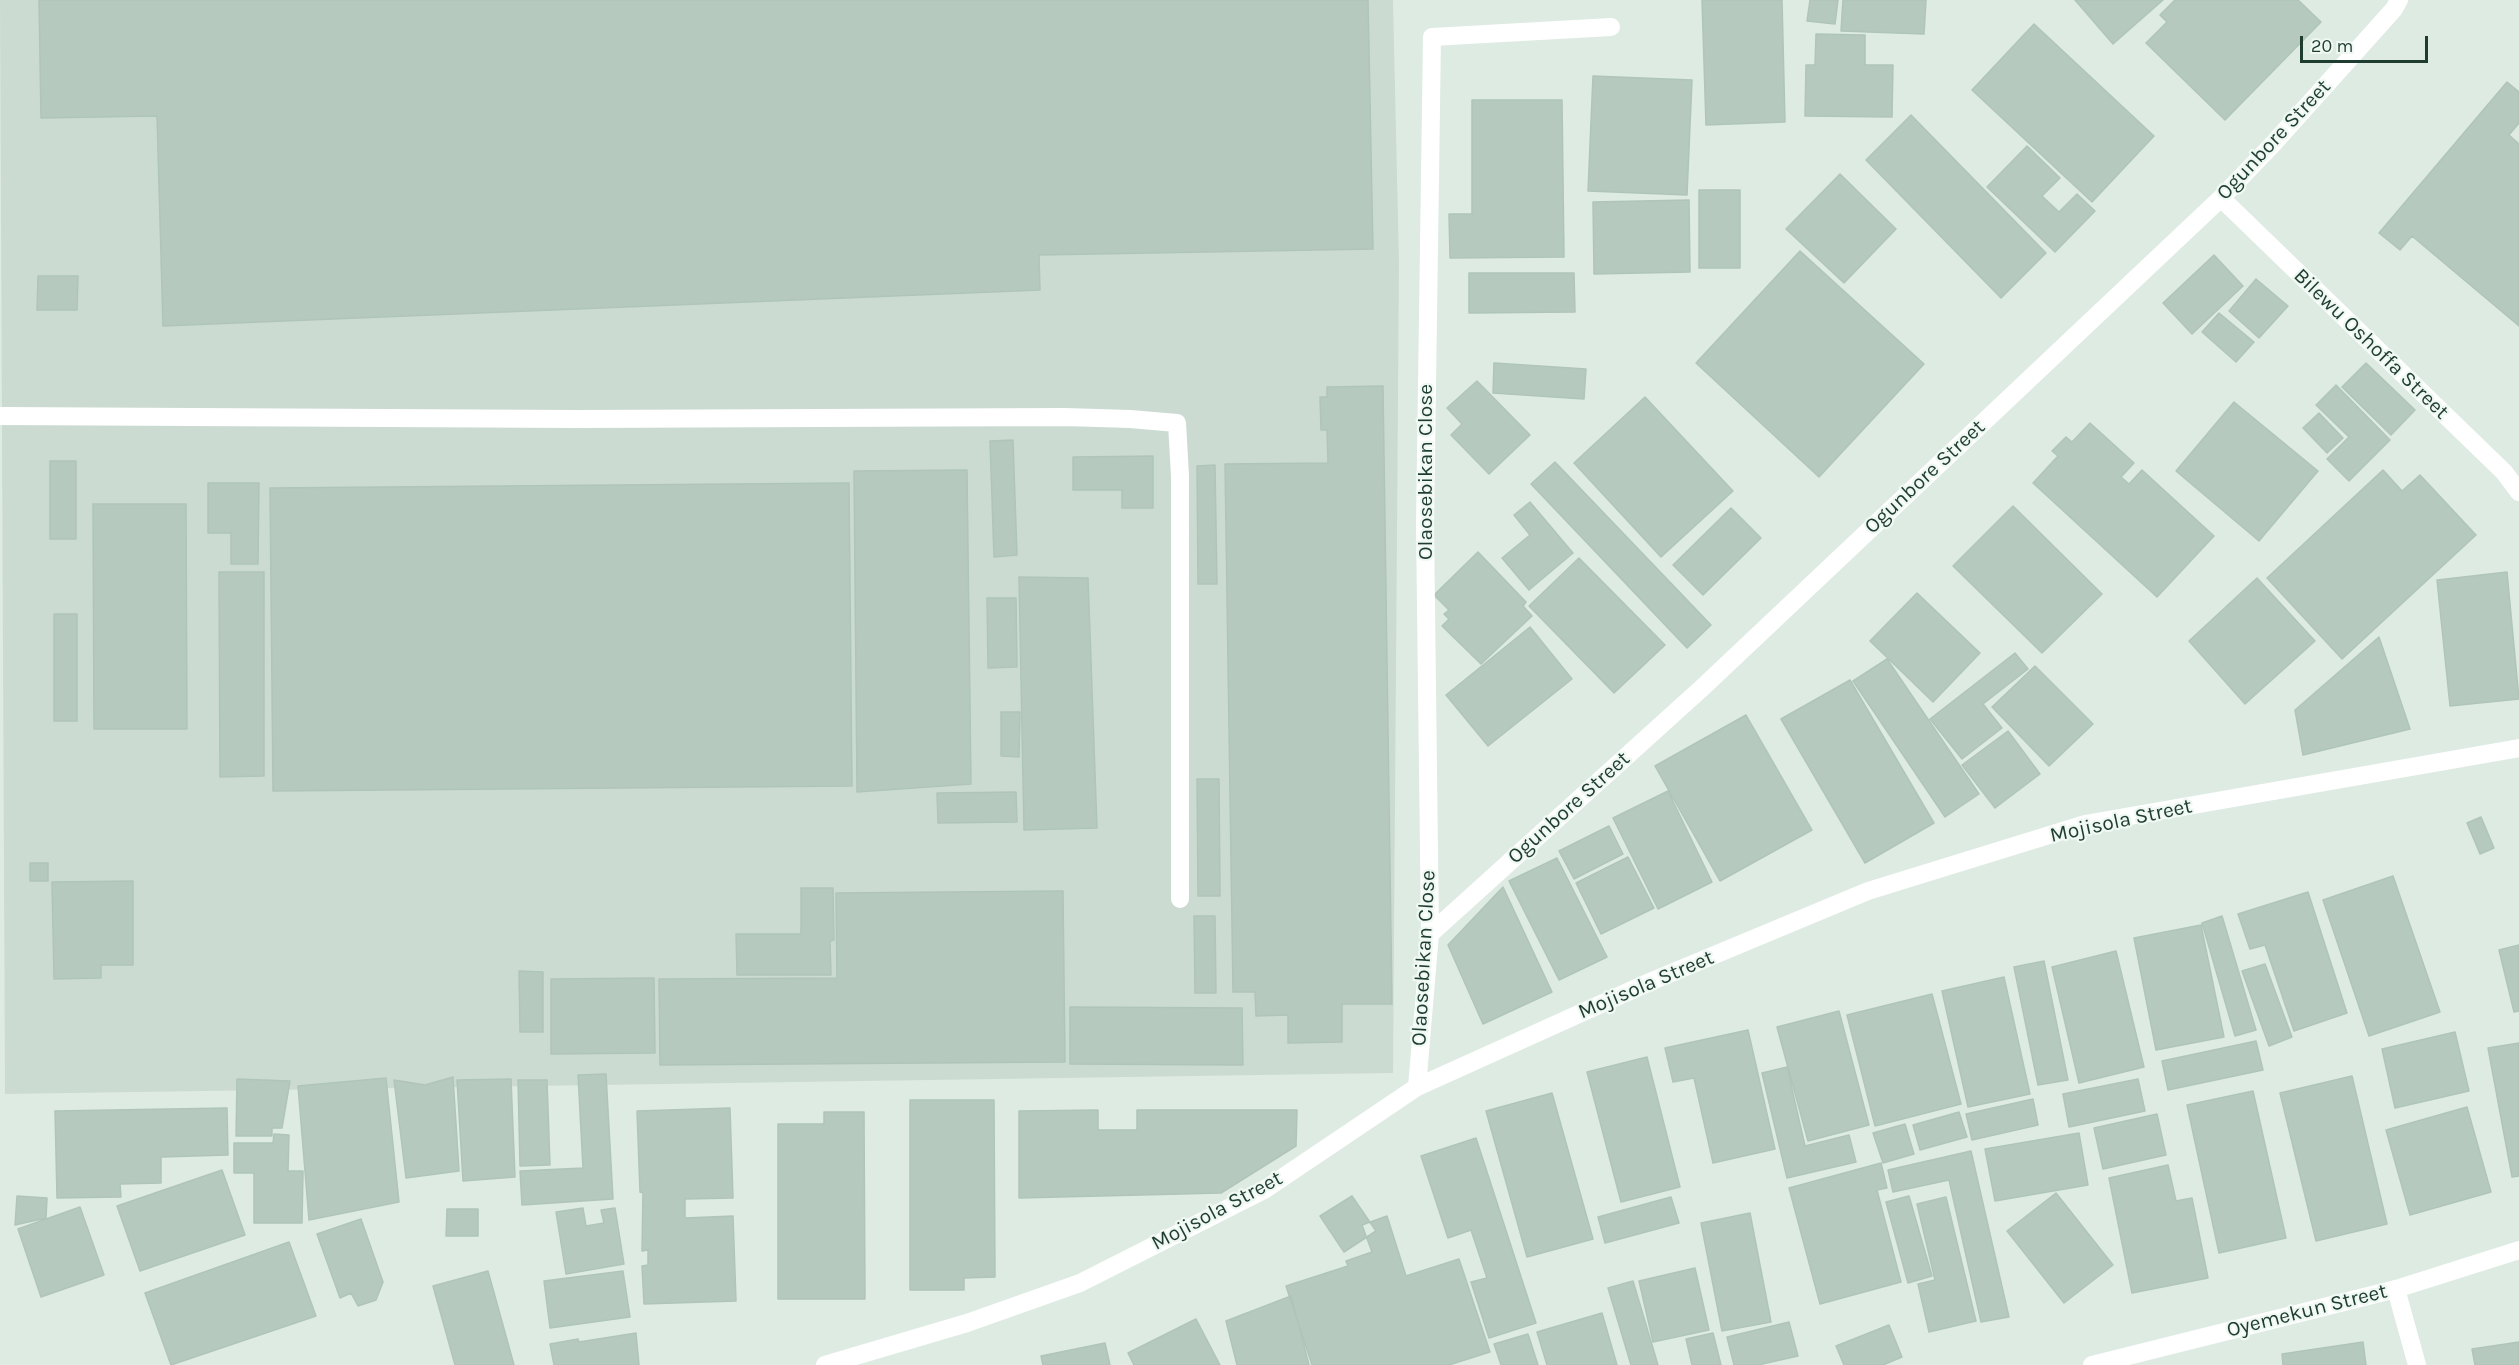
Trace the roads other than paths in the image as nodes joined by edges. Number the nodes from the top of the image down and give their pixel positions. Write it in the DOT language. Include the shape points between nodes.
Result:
graph roads {
  1 [pos="2392,3"];
  2 [pos="1611,27"];
  3 [pos="2221,198"];
  4 [pos="0,416"];
  5 [pos="2519,492"];
  6 [pos="2519,748"];
  7 [pos="1180,899"];
  8 [pos="1430,934"];
  9 [pos="1417,1087"];
  10 [pos="2519,1251"];
  11 [pos="2396,1289"];
  12 [pos="825,1365"];
  13 [pos="2092,1365"];
  14 [pos="2417,1365"];
  1 -- 3 [label="street, Ogunbore Street" via="2273,144"];
  2 -- 8 [label="street, Olaosebikan Close" via="1432,37 1425,524"];
  3 -- 5 [label="street, Bilewu Oshoffa Street" via="2504,472"];
  3 -- 8 [label="street, Ogunbore Street" via="1703,687"];
  4 -- 7 [label="street" via="1065,417 1177,423"];
  6 -- 9 [label="street, Mojisola Street" via="2074,828 1868,891 1652,981"];
  8 -- 9 [label="street, Olaosebikan Close"];
  9 -- 12 [label="street, Mojisola Street" via="1264,1190 1080,1283 967,1323"];
  10 -- 11 [label="street, Oyemekun Street"];
  11 -- 13 [label="street, Oyemekun Street"];
  11 -- 14 [label="street"];
}
